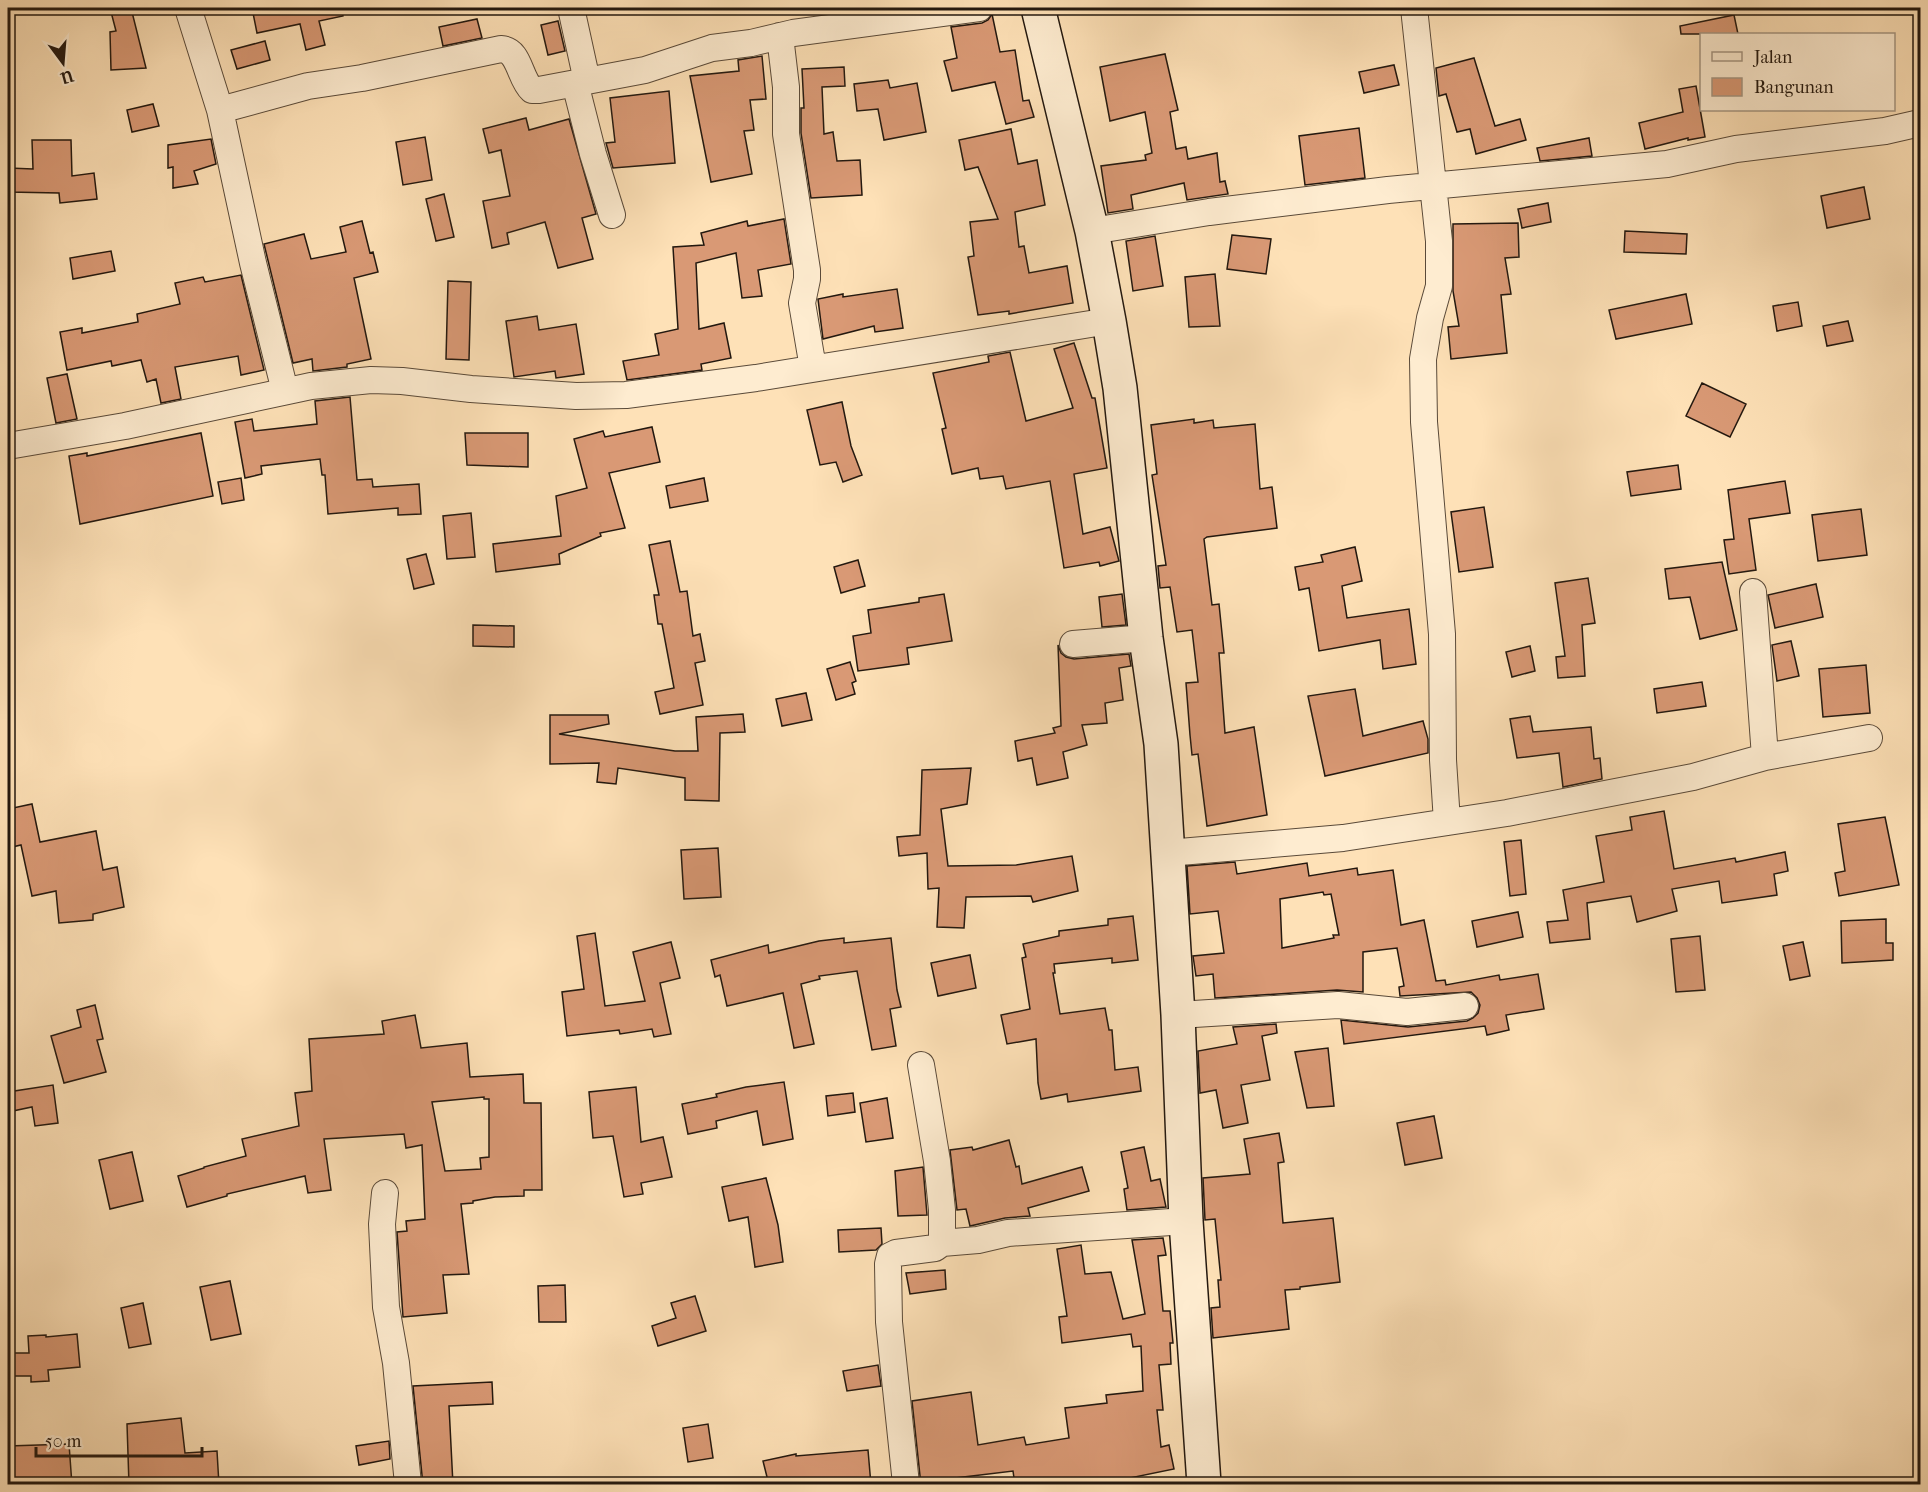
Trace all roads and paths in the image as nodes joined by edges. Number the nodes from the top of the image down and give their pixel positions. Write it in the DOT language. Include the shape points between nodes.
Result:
graph roads {
  1 [pos="188,8"];
  2 [pos="571,8"];
  3 [pos="979,8"];
  4 [pos="1038,8"];
  5 [pos="1414,8"];
  6 [pos="780,36"];
  7 [pos="581,82"];
  8 [pos="220,110"];
  9 [pos="1920,123"];
  10 [pos="1432,187"];
  11 [pos="612,215"];
  12 [pos="1092,231"];
  13 [pos="1108,321"];
  14 [pos="813,368"];
  15 [pos="285,391"];
  16 [pos="8,446"];
  17 [pos="1753,592"];
  18 [pos="1146,638"];
  19 [pos="1073,644"];
  20 [pos="1869,738"];
  21 [pos="1765,757"];
  22 [pos="1447,822"];
  23 [pos="1168,853"];
  24 [pos="1465,1006"];
  25 [pos="1178,1016"];
  26 [pos="921,1065"];
  27 [pos="385,1193"];
  28 [pos="1186,1221"];
  29 [pos="942,1243"];
  30 [pos="408,1485"];
  31 [pos="906,1485"];
  32 [pos="1204,1485"];
  1 -- 8 [label="street"];
  2 -- 7 [label="street"];
  3 -- 6 [label="street"];
  4 -- 12 [label="street"];
  5 -- 10 [label="street"];
  6 -- 7 [label="street" via="712,48 645,70"];
  6 -- 14 [label="street" via="786,134 807,270 802,303"];
  7 -- 8 [label="street" via="532,90 512,53 501,49 308,86"];
  7 -- 11 [label="street" via="593,154"];
  8 -- 15 [label="street"];
  9 -- 10 [label="street" via="1852,136 1736,149 1667,164"];
  10 -- 12 [label="street"];
  10 -- 22 [label="street" via="1439,241 1439,286 1423,359 1424,422 1442,634"];
  12 -- 13 [label="street"];
  13 -- 14 [label="street"];
  13 -- 18 [label="street" via="1120,388"];
  14 -- 15 [label="street" via="626,395 576,396 371,380"];
  15 -- 16 [label="street" via="125,426"];
  17 -- 21 [label="street"];
  18 -- 19 [label="street"];
  18 -- 23 [label="street" via="1161,744"];
  20 -- 21 [label="street"];
  21 -- 22 [label="street" via="1693,777"];
  22 -- 23 [label="street" via="1343,838"];
  23 -- 25 [label="street"];
  24 -- 25 [label="street" via="1407,1012 1338,1005"];
  25 -- 28 [label="street"];
  26 -- 29 [label="street" via="937,1161"];
  27 -- 30 [label="street" via="382,1224 386,1307 396,1363"];
  28 -- 29 [label="street" via="1008,1233"];
  28 -- 32 [label="street"];
  29 -- 31 [label="street" via="935,1248 896,1253 890,1256 888,1264 889,1322"];
}
